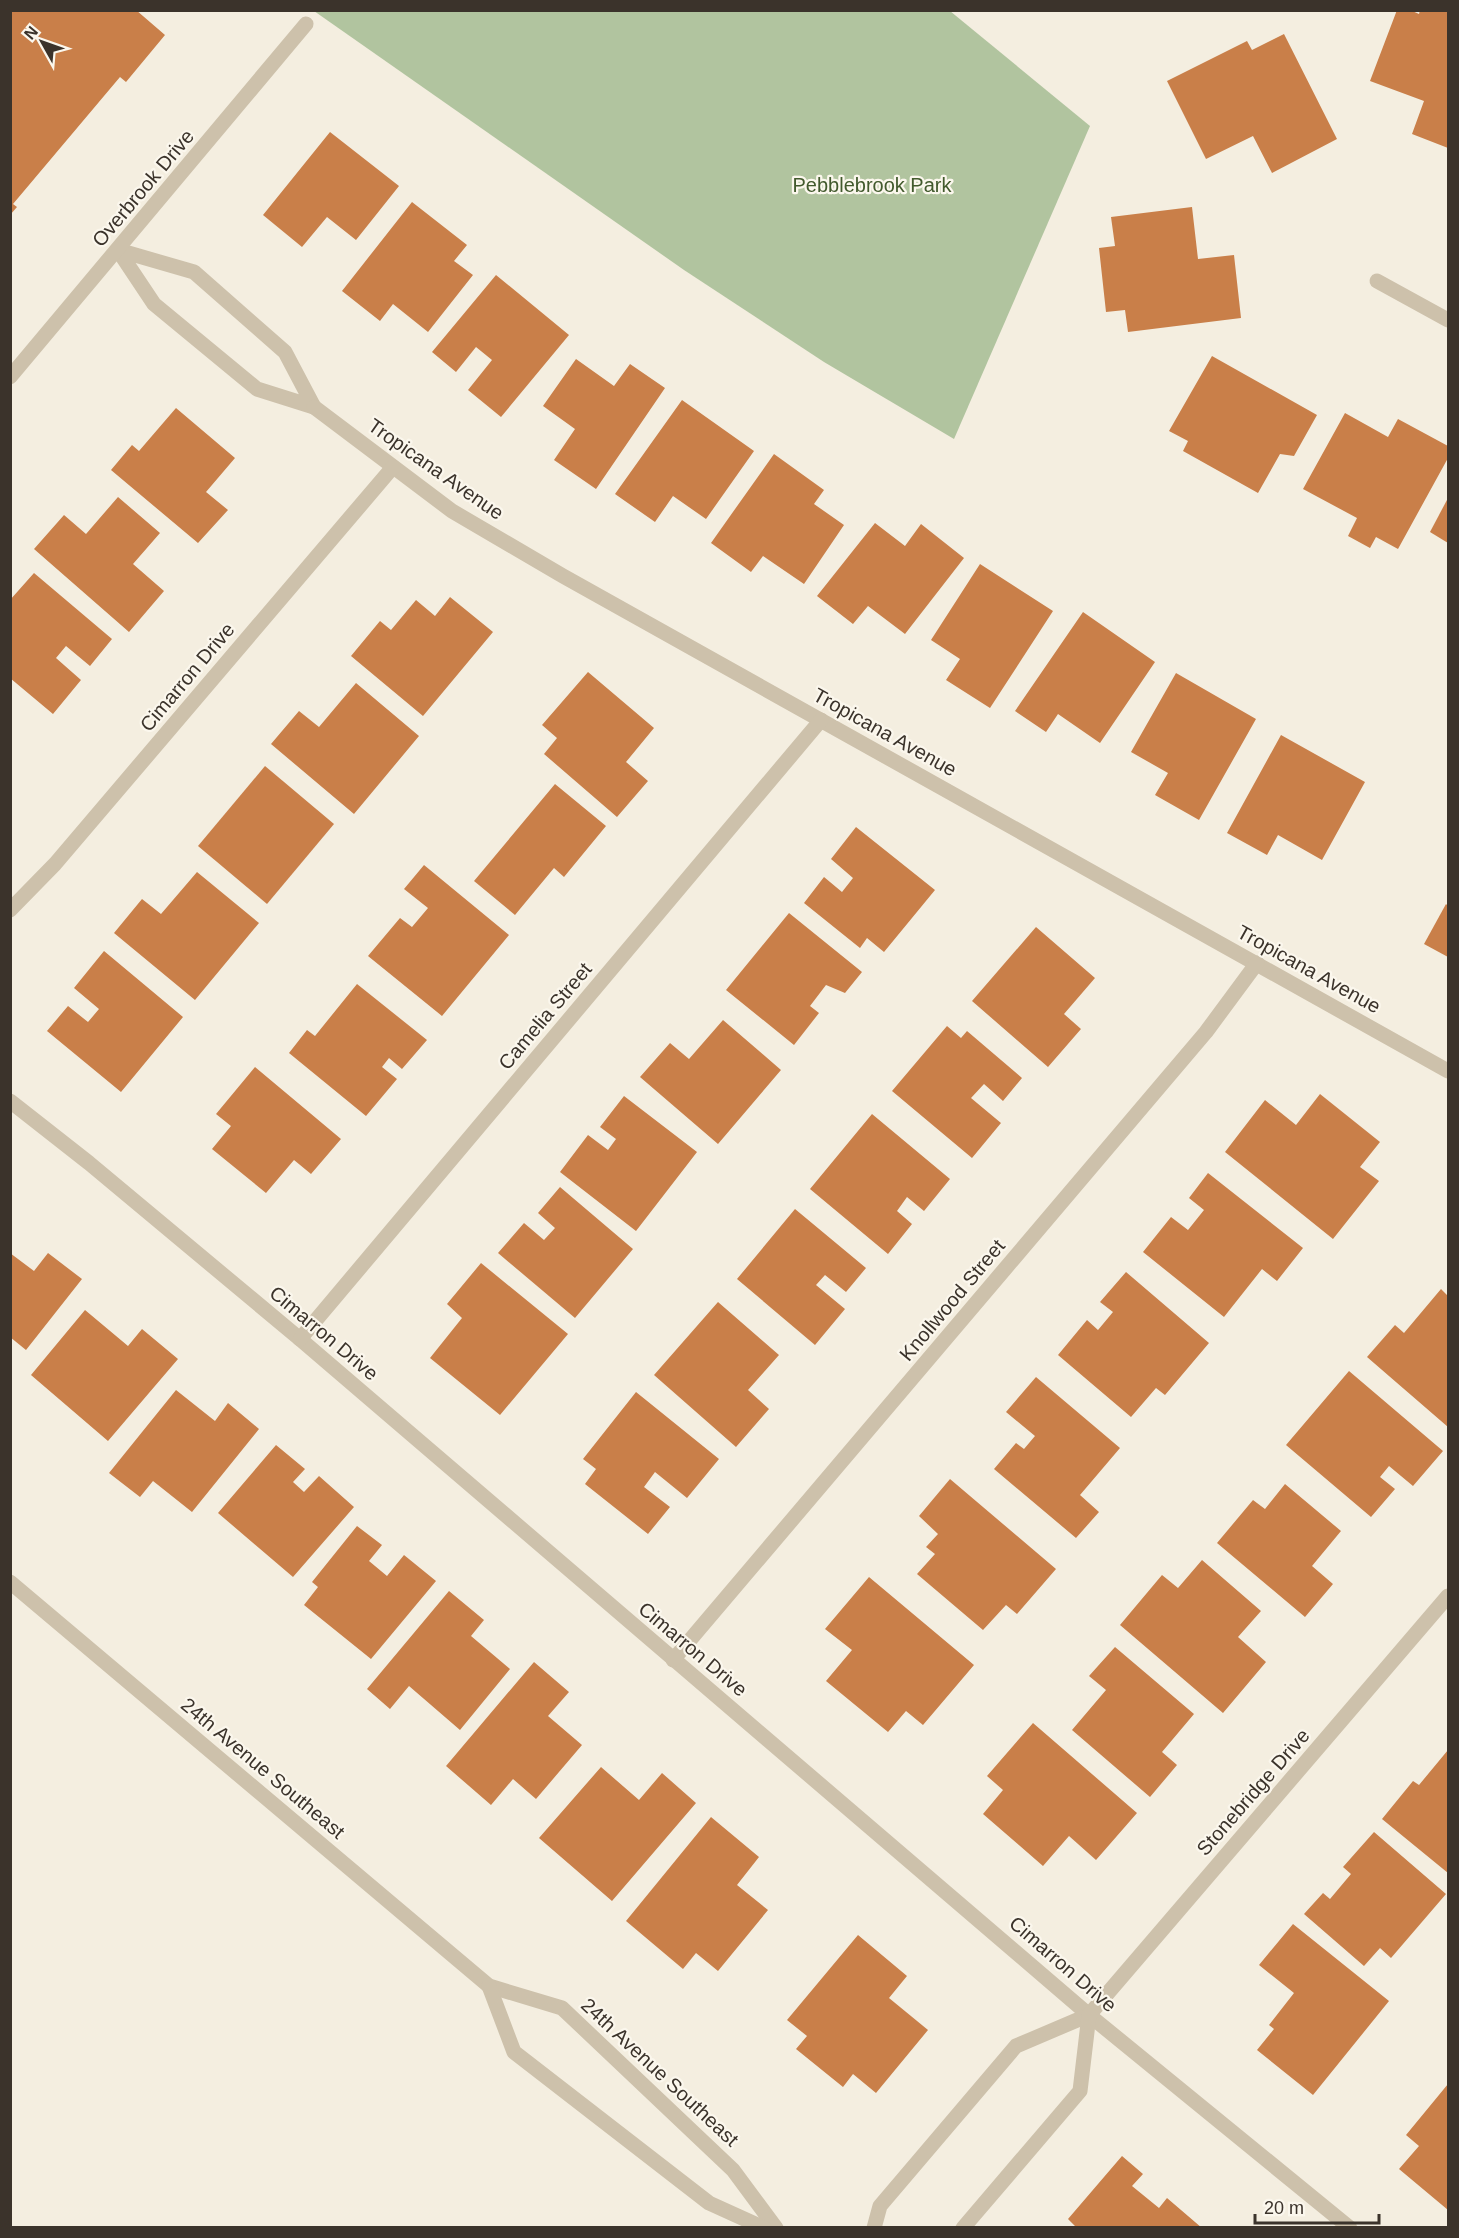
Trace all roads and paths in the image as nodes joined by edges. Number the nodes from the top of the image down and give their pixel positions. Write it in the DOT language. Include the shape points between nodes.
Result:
graph roads {
  1 [pos="306,24"];
  2 [pos="118,250"];
  3 [pos="1377,281"];
  4 [pos="1449,320"];
  5 [pos="10,377"];
  6 [pos="314,408"];
  7 [pos="393,468"];
  8 [pos="821,720"];
  9 [pos="10,910"];
  10 [pos="1257,963"];
  11 [pos="1449,1071"];
  12 [pos="10,1101"];
  13 [pos="300,1339"];
  14 [pos="10,1582"];
  15 [pos="1449,1596"];
  16 [pos="673,1660"];
  17 [pos="489,1986"];
  18 [pos="1089,2015"];
  19 [pos="764,2228"];
  20 [pos="776,2228"];
  21 [pos="874,2228"];
  22 [pos="963,2228"];
  23 [pos="1350,2228"];
  1 -- 2 [label="street, Overbrook Drive"];
  2 -- 5 [label="street, Overbrook Drive"];
  2 -- 6 [label="street, Tropicana Avenue" via="154,304 257,389"];
  2 -- 6 [label="street, Tropicana Avenue" via="194,272 285,352"];
  3 -- 4 [label="street"];
  6 -- 7 [label="street, Tropicana Avenue"];
  7 -- 8 [label="street, Tropicana Avenue" via="452,511"];
  7 -- 9 [label="street, Cimarron Drive" via="55,864"];
  8 -- 10 [label="street, Tropicana Avenue"];
  8 -- 13 [label="street, Camelia Street"];
  10 -- 11 [label="street, Tropicana Avenue"];
  10 -- 16 [label="street, Knollwood Street" via="1206,1032"];
  12 -- 13 [label="street, Cimarron Drive"];
  13 -- 16 [label="street, Cimarron Drive"];
  14 -- 17 [label="street, 24th Avenue Southeast"];
  15 -- 18 [label="street, Stonebridge Drive"];
  16 -- 18 [label="street, Cimarron Drive"];
  17 -- 19 [label="street, 24th Avenue Southeast" via="514,2052 709,2203"];
  17 -- 20 [label="street, 24th Avenue Southeast" via="562,2008 733,2170"];
  18 -- 21 [label="street, Stonebridge Drive" via="1016,2046 880,2206"];
  18 -- 22 [label="street" via="1080,2091"];
  18 -- 23 [label="street, Cimarron Drive"];
}
